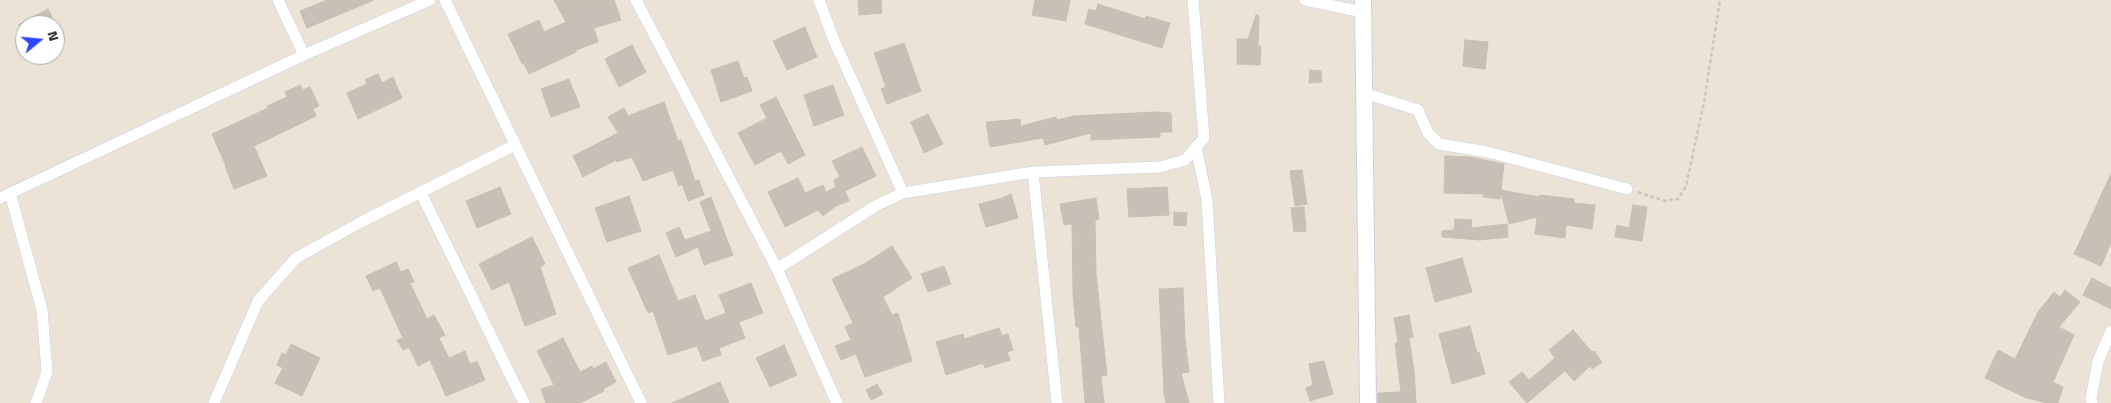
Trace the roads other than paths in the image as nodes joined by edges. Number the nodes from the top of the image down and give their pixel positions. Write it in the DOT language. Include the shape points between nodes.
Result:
graph roads {
  1 [pos="278,0"];
  2 [pos="430,0"];
  3 [pos="445,0"];
  4 [pos="636,0"];
  5 [pos="819,0"];
  6 [pos="1193,0"];
  7 [pos="1306,0"];
  8 [pos="1363,6"];
  9 [pos="304,55"];
  10 [pos="1364,93"];
  11 [pos="515,145"];
  12 [pos="1196,147"];
  13 [pos="1032,172"];
  14 [pos="1627,189"];
  15 [pos="421,193"];
  16 [pos="903,193"];
  17 [pos="5,196"];
  18 [pos="777,269"];
  19 [pos="2111,331"];
  20 [pos="36,403"];
  21 [pos="214,403"];
  22 [pos="524,403"];
  23 [pos="641,403"];
  24 [pos="837,403"];
  25 [pos="1057,403"];
  26 [pos="1219,403"];
  27 [pos="1368,403"];
  28 [pos="2092,403"];
  1 -- 9 [label="street"];
  2 -- 9 [label="street"];
  3 -- 11 [label="street"];
  4 -- 18 [label="street"];
  5 -- 16 [label="street"];
  6 -- 12 [label="street" via="1204,138"];
  7 -- 8 [label="street"];
  8 -- 10 [label="main road"];
  9 -- 17 [label="street"];
  10 -- 14 [label="street" via="1418,110 1428,133 1439,144 1488,152"];
  10 -- 27 [label="main road"];
  11 -- 15 [label="street"];
  11 -- 23 [label="street"];
  12 -- 13 [label="street" via="1185,160 1160,167"];
  12 -- 26 [label="street" via="1207,200"];
  13 -- 16 [label="street"];
  13 -- 25 [label="street"];
  15 -- 21 [label="street" via="296,258 258,301"];
  15 -- 22 [label="street"];
  16 -- 18 [label="street" via="877,205"];
  17 -- 20 [label="street" via="42,310 47,372"];
  18 -- 24 [label="street"];
  19 -- 28 [label="street" via="2098,361"];
}
